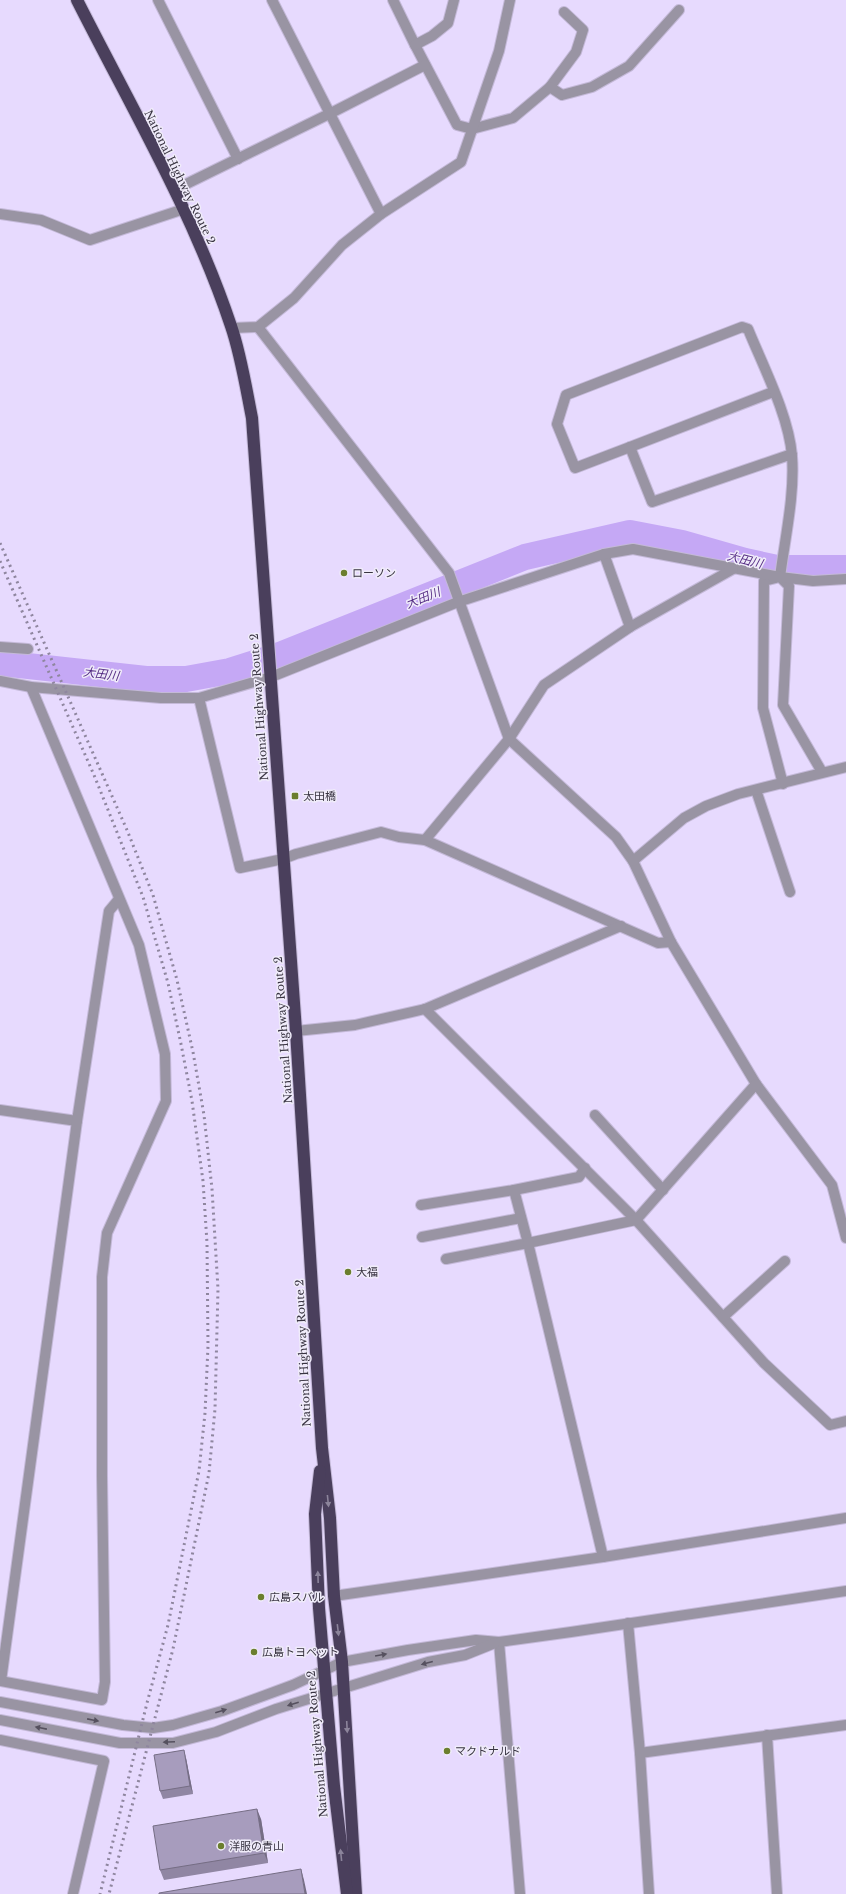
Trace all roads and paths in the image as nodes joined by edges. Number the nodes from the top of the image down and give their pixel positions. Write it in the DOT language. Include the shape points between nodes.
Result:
graph roads {
  1 [pos="77,0"];
  2 [pos="158,0"];
  3 [pos="272,0"];
  4 [pos="393,0"];
  5 [pos="454,0"];
  6 [pos="510,0"];
  7 [pos="679,10"];
  8 [pos="564,12"];
  9 [pos="415,44"];
  10 [pos="425,64"];
  11 [pos="550,88"];
  12 [pos="331,113"];
  13 [pos="472,129"];
  14 [pos="238,159"];
  15 [pos="174,190"];
  16 [pos="184,209"];
  17 [pos="0,214"];
  18 [pos="381,214"];
  19 [pos="258,327"];
  20 [pos="232,328"];
  21 [pos="773,392"];
  22 [pos="630,447"];
  23 [pos="792,454"];
  24 [pos="604,554"];
  25 [pos="733,569"];
  26 [pos="780,577"];
  27 [pos="846,579"];
  28 [pos="458,602"];
  29 [pos="630,627"];
  30 [pos="0,647"];
  31 [pos="28,649"];
  32 [pos="270,677"];
  33 [pos="0,681"];
  34 [pos="31,687"];
  35 [pos="199,698"];
  36 [pos="510,739"];
  37 [pos="846,767"];
  38 [pos="822,772"];
  39 [pos="783,784"];
  40 [pos="756,790"];
  41 [pos="425,840"];
  42 [pos="283,859"];
  43 [pos="633,861"];
  44 [pos="790,892"];
  45 [pos="120,899"];
  46 [pos="621,926"];
  47 [pos="671,942"];
  48 [pos="425,1008"];
  49 [pos="296,1031"];
  50 [pos="756,1084"];
  51 [pos="0,1110"];
  52 [pos="595,1115"];
  53 [pos="77,1121"];
  54 [pos="585,1168"];
  55 [pos="514,1190"];
  56 [pos="663,1190"];
  57 [pos="421,1205"];
  58 [pos="521,1218"];
  59 [pos="636,1220"];
  60 [pos="422,1237"];
  61 [pos="846,1238"];
  62 [pos="528,1244"];
  63 [pos="446,1259"];
  64 [pos="785,1261"];
  65 [pos="723,1317"];
  66 [pos="846,1421"];
  67 [pos="322,1448"];
  68 [pos="846,1518"];
  69 [pos="603,1557"];
  70 [pos="846,1591"];
  71 [pos="334,1596"];
  72 [pos="628,1623"];
  73 [pos="499,1642"];
  74 [pos="342,1662"];
  75 [pos="324,1671"];
  76 [pos="0,1681"];
  77 [pos="344,1688"];
  78 [pos="326,1694"];
  79 [pos="0,1702"];
  80 [pos="0,1720"];
  81 [pos="846,1725"];
  82 [pos="767,1735"];
  83 [pos="0,1740"];
  84 [pos="640,1753"];
  85 [pos="73,1894"];
  86 [pos="347,1894"];
  87 [pos="356,1894"];
  88 [pos="520,1894"];
  89 [pos="649,1894"];
  90 [pos="777,1894"];
  1 -- 15 [label="highway, National Highway Route 2"];
  2 -- 14 [label="street"];
  3 -- 12 [label="street"];
  4 -- 9 [label="street"];
  5 -- 9 [label="street" via="448,23 432,36"];
  6 -- 13 [label="street" via="499,50"];
  7 -- 11 [label="street" via="629,66 592,87 562,95"];
  8 -- 11 [label="street" via="583,30 576,52"];
  9 -- 10 [label="street"];
  10 -- 12 [label="street"];
  10 -- 13 [label="street" via="457,125"];
  11 -- 13 [label="street" via="513,118"];
  12 -- 14 [label="street"];
  12 -- 18 [label="street"];
  13 -- 18 [label="street" via="461,162"];
  14 -- 15 [label="street"];
  15 -- 16 [label="highway, National Highway Route 2"];
  16 -- 17 [label="street" via="90,240 41,220"];
  16 -- 20 [label="highway, National Highway Route 2"];
  18 -- 19 [label="street" via="342,245 294,298"];
  19 -- 20 [label="street"];
  19 -- 28 [label="street" via="449,573"];
  20 -- 32 [label="highway, National Highway Route 2" via="252,418"];
  21 -- 22 [label="street"];
  21 -- 22 [label="street" via="748,329 742,326 566,395 557,424 575,468"];
  21 -- 23 [label="street"];
  22 -- 23 [label="street" via="652,502"];
  23 -- 26 [label="street" via="793,475"];
  24 -- 25 [label="street" via="633,548"];
  24 -- 28 [label="street"];
  24 -- 29 [label="street"];
  25 -- 26 [label="street"];
  25 -- 29 [label="street"];
  26 -- 27 [label="street" via="813,581"];
  26 -- 38 [label="street" via="789,586 783,705"];
  26 -- 39 [label="street" via="764,581 764,708"];
  28 -- 32 [label="street"];
  28 -- 36 [label="street"];
  29 -- 36 [label="street" via="544,685"];
  30 -- 31 [label="street"];
  32 -- 35 [label="street"];
  32 -- 42 [label="highway, National Highway Route 2"];
  33 -- 34 [label="street"];
  34 -- 35 [label="street" via="161,698"];
  34 -- 45 [label="street"];
  35 -- 42 [label="street" via="240,868"];
  36 -- 41 [label="street"];
  36 -- 43 [label="street" via="616,837"];
  37 -- 38 [label="street"];
  38 -- 39 [label="street"];
  39 -- 40 [label="street"];
  40 -- 43 [label="street" via="706,806 684,818"];
  40 -- 44 [label="street"];
  41 -- 42 [label="street" via="381,832"];
  41 -- 46 [label="street"];
  42 -- 49 [label="highway, National Highway Route 2"];
  43 -- 47 [label="street"];
  45 -- 53 [label="street" via="109,911"];
  45 -- 76 [label="street" via="139,945 165,1054 166,1101 107,1233 102,1277 105,1682 102,1700"];
  46 -- 47 [label="street" via="658,943"];
  46 -- 48 [label="street"];
  47 -- 50 [label="street"];
  48 -- 49 [label="street" via="355,1025"];
  48 -- 54 [label="street"];
  49 -- 67 [label="highway, National Highway Route 2"];
  50 -- 56 [label="street"];
  50 -- 61 [label="street" via="832,1185"];
  51 -- 53 [label="street"];
  52 -- 56 [label="street"];
  53 -- 76 [label="street"];
  54 -- 55 [label="street" via="579,1177"];
  54 -- 59 [label="street"];
  55 -- 57 [label="street"];
  55 -- 58 [label="street"];
  56 -- 59 [label="street"];
  58 -- 60 [label="street"];
  58 -- 62 [label="street"];
  59 -- 62 [label="street"];
  59 -- 65 [label="street"];
  62 -- 63 [label="street"];
  62 -- 69 [label="street"];
  64 -- 65 [label="street"];
  65 -- 66 [label="street" via="764,1363 830,1425"];
  67 -- 71 [label="highway, National Highway Route 2, one-way" via="330,1518"];
  75 -- 67 [label="highway, National Highway Route 2, one-way" via="315,1514"];
  68 -- 69 [label="street"];
  69 -- 71 [label="street"];
  70 -- 72 [label="street"];
  71 -- 74 [label="highway, National Highway Route 2, one-way"];
  72 -- 73 [label="street"];
  72 -- 84 [label="street"];
  74 -- 73 [label="street, one-way" via="476,1640"];
  73 -- 77 [label="street, one-way" via="465,1655 428,1662"];
  73 -- 88 [label="street"];
  74 -- 75 [label="street"];
  74 -- 77 [label="highway, National Highway Route 2"];
  75 -- 78 [label="highway, National Highway Route 2"];
  79 -- 75 [label="street, one-way" via="123,1725 153,1728 222,1711"];
  77 -- 78 [label="street"];
  77 -- 87 [label="highway, National Highway Route 2, one-way"];
  78 -- 80 [label="street, one-way" via="216,1732 174,1742 120,1743"];
  86 -- 78 [label="highway, National Highway Route 2, one-way"];
  81 -- 82 [label="street"];
  82 -- 84 [label="street"];
  82 -- 90 [label="street"];
  83 -- 85 [label="street" via="104,1761"];
  84 -- 89 [label="street"];
}
